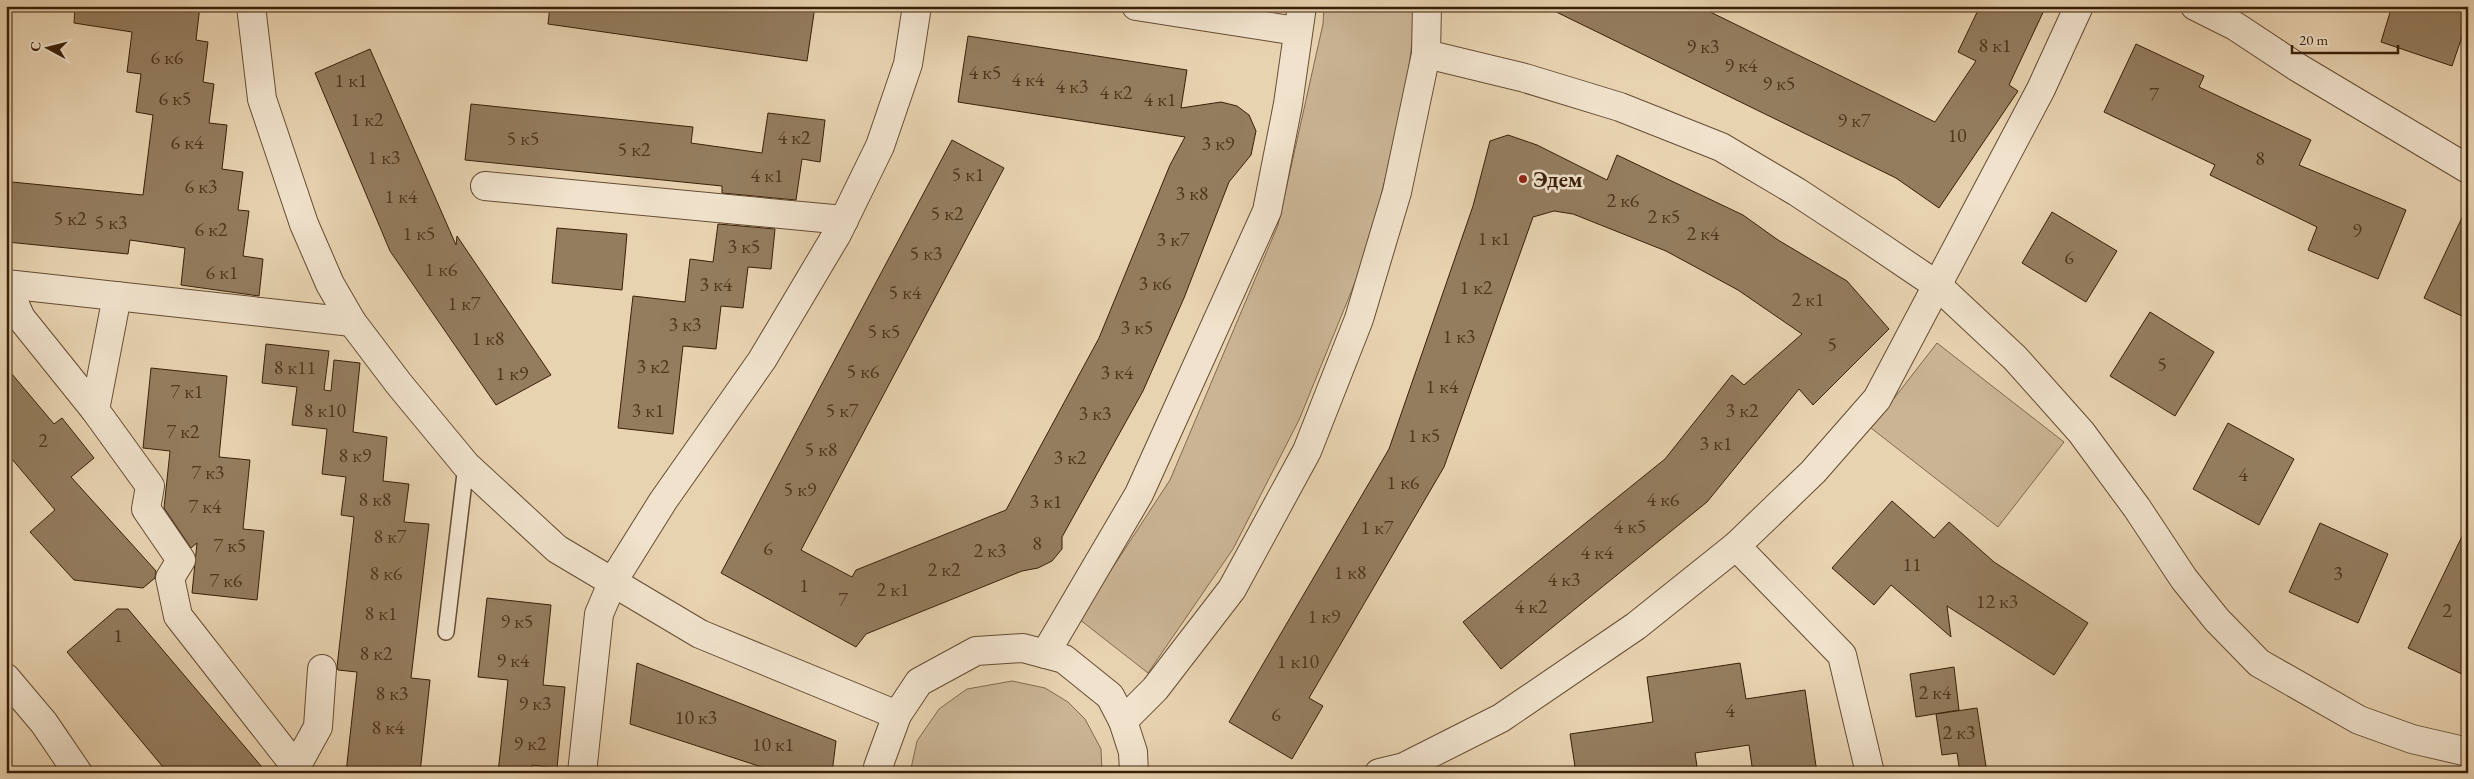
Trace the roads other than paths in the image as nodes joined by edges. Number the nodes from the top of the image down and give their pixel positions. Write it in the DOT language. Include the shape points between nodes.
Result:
graph roads {
  1 [pos="251,6"];
  2 [pos="916,6"];
  3 [pos="1136,6"];
  4 [pos="1427,6"];
  5 [pos="2079,6"];
  6 [pos="2195,6"];
  7 [pos="1300,19"];
  8 [pos="1426,54"];
  9 [pos="2468,169"];
  10 [pos="485,186"];
  11 [pos="844,220"];
  12 [pos="6,284"];
  13 [pos="1938,286"];
  14 [pos="117,296"];
  15 [pos="352,322"];
  16 [pos="95,410"];
  17 [pos="466,465"];
  18 [pos="1736,546"];
  19 [pos="613,581"];
  20 [pos="446,632"];
  21 [pos="1045,654"];
  22 [pos="322,669"];
  23 [pos="6,678"];
  24 [pos="897,715"];
  25 [pos="1123,721"];
  26 [pos="2468,752"];
  27 [pos="298,770"];
  28 [pos="1397,771"];
  29 [pos="78,773"];
  30 [pos="582,773"];
  31 [pos="878,773"];
  32 [pos="1134,773"];
  33 [pos="1870,773"];
  1 -- 15 [label="street" via="262,99 304,224 330,284"];
  2 -- 11 [label="street" via="908,64 880,146"];
  3 -- 7 [label="street"];
  4 -- 8 [label="street"];
  5 -- 13 [label="street" via="2041,89"];
  6 -- 9 [label="street" via="2235,26 2297,67"];
  7 -- 21 [label="street" via="1288,104 1267,211 1139,494"];
  8 -- 13 [label="street" via="1525,78 1610,104 1721,147 1797,192"];
  8 -- 25 [label="street" via="1397,192 1362,310 1307,452 1232,589 1155,689"];
  10 -- 11 [label="street"];
  11 -- 19 [label="street" via="762,360 663,501"];
  12 -- 14 [label="street"];
  12 -- 16 [label="street" via="21,318"];
  13 -- 18 [label="street" via="1877,399 1813,472"];
  13 -- 26 [label="street" via="2015,358 2081,432 2184,579 2216,620 2259,663 2359,720 2412,739"];
  14 -- 15 [label="street"];
  14 -- 16 [label="street"];
  15 -- 17 [label="street"];
  16 -- 27 [label="street" via="150,486 146,509 181,560 170,578 178,616"];
  17 -- 19 [label="street" via="557,549"];
  17 -- 20 [label="lane"];
  18 -- 28 [label="street" via="1636,626 1501,718"];
  18 -- 33 [label="street" via="1842,655"];
  19 -- 24 [label="street" via="700,634"];
  19 -- 30 [label="street" via="599,614"];
  21 -- 24 [label="street" via="1023,648 976,651 919,682"];
  21 -- 25 [label="street" via="1064,659 1110,696"];
  22 -- 27 [label="street" via="318,727"];
  23 -- 29 [label="street" via="44,723"];
  24 -- 31 [label="street"];
  25 -- 32 [label="street" via="1133,752"];
}
